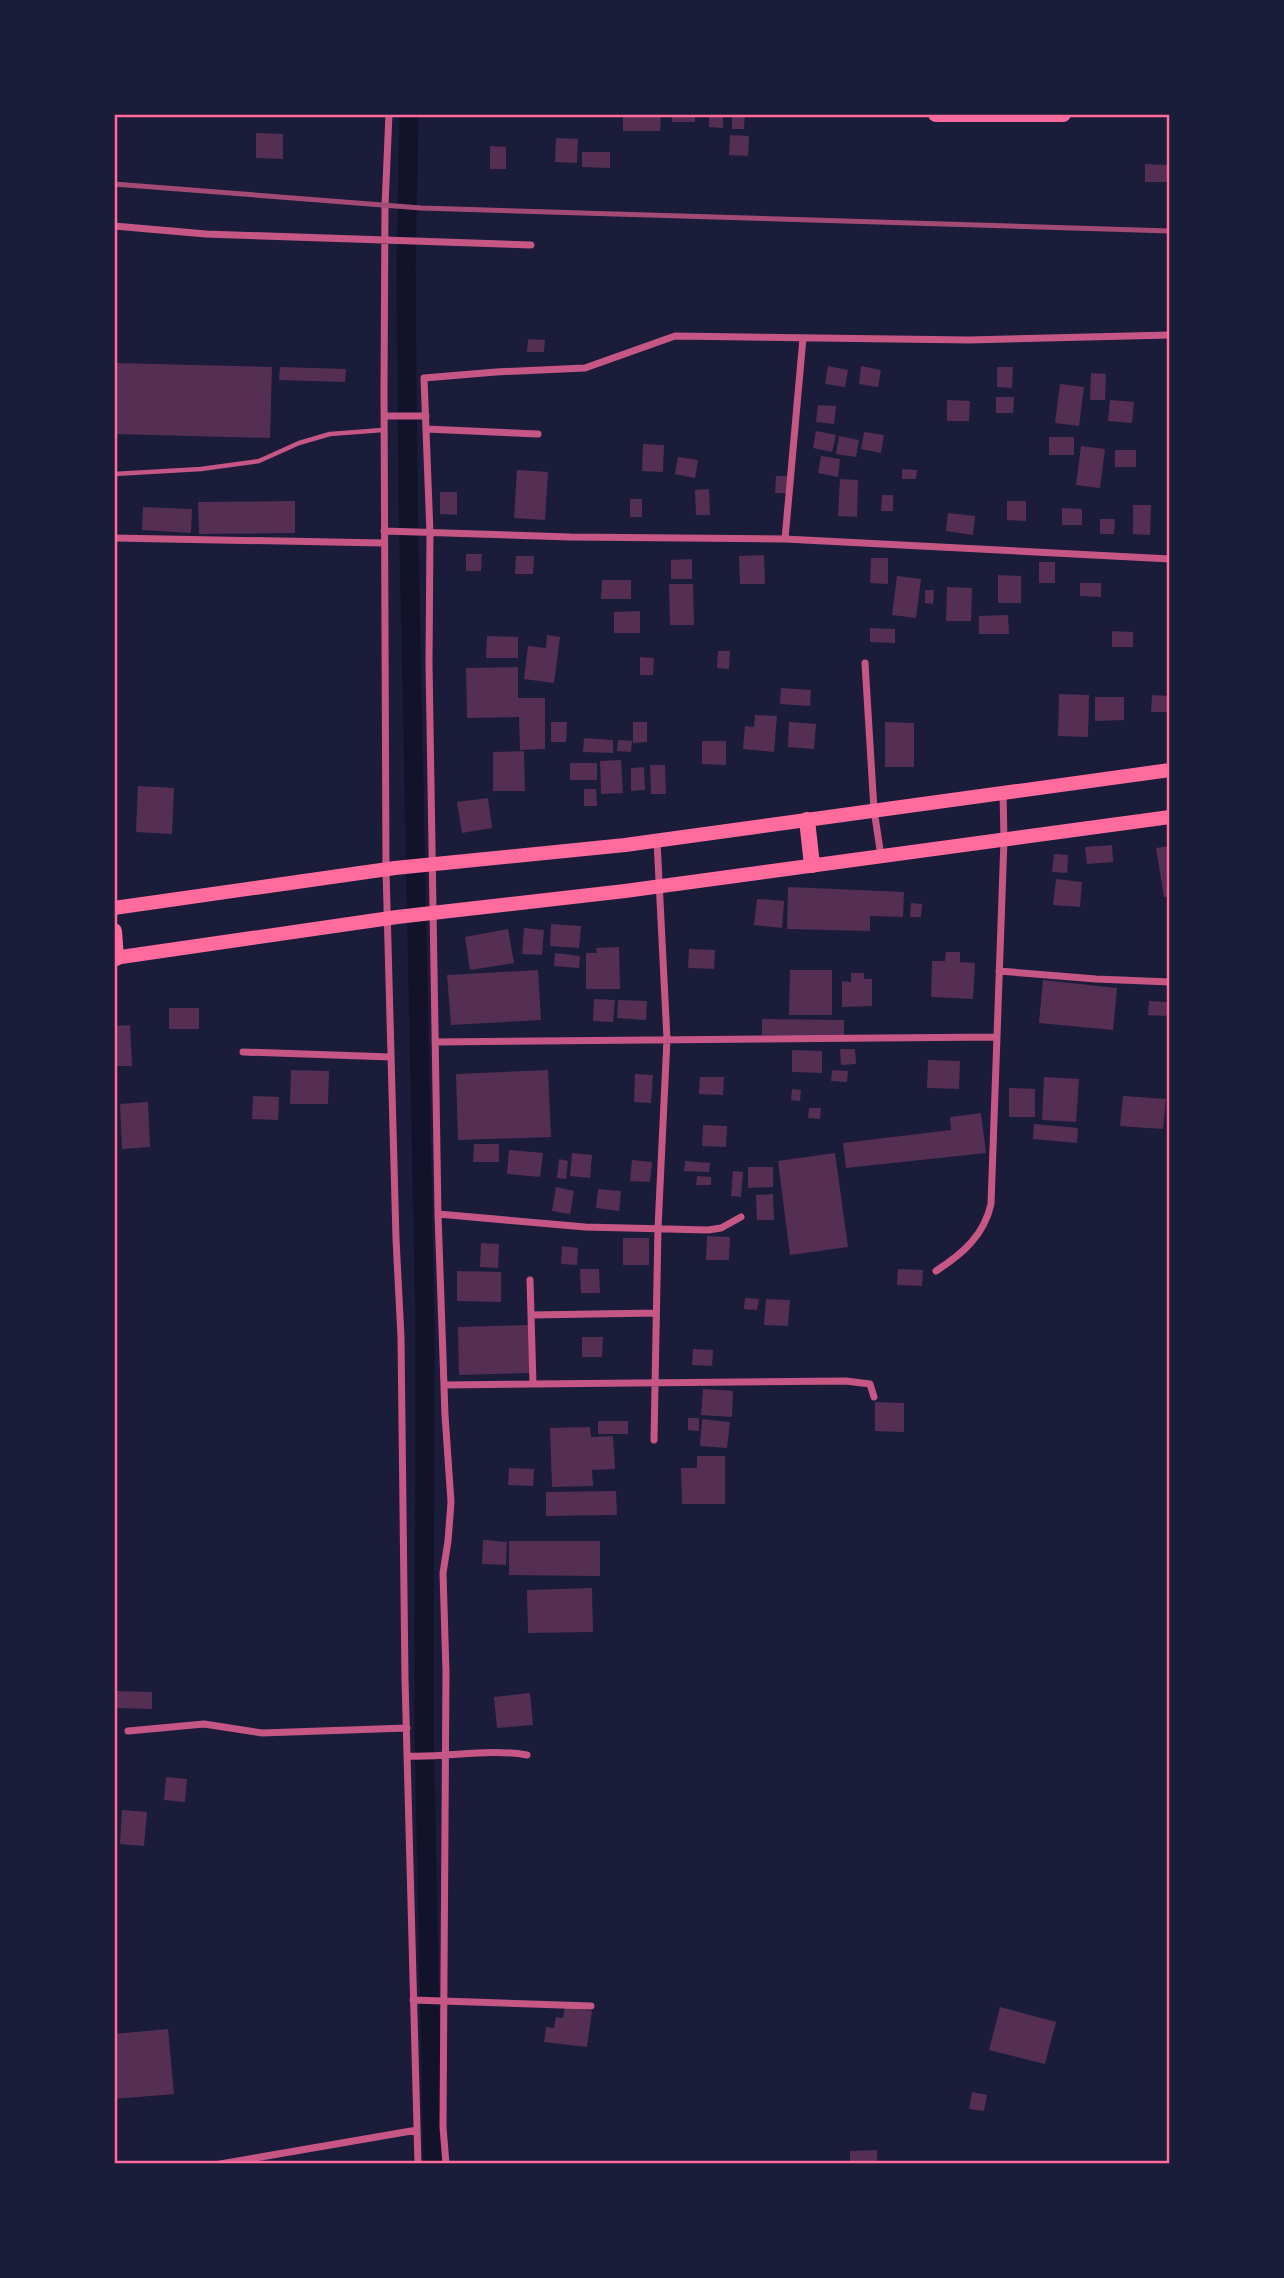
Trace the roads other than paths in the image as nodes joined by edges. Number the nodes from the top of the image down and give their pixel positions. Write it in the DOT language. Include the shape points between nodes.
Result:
graph roads {
  1 [pos="389,114"];
  2 [pos="936,114"];
  3 [pos="987,114"];
  4 [pos="1063,114"];
  5 [pos="114,226"];
  6 [pos="390,241"];
  7 [pos="531,245"];
  8 [pos="1170,335"];
  9 [pos="803,338"];
  10 [pos="387,416"];
  11 [pos="426,416"];
  12 [pos="426,429"];
  13 [pos="384,430"];
  14 [pos="538,434"];
  15 [pos="114,474"];
  16 [pos="388,531"];
  17 [pos="430,533"];
  18 [pos="114,538"];
  19 [pos="785,539"];
  20 [pos="384,543"];
  21 [pos="1170,559"];
  22 [pos="865,663"];
  23 [pos="1170,770"];
  24 [pos="1003,793"];
  25 [pos="874,810"];
  26 [pos="1170,817"];
  27 [pos="807,820"];
  28 [pos="1004,840"];
  29 [pos="657,841"];
  30 [pos="881,857"];
  31 [pos="427,865"];
  32 [pos="812,865"];
  33 [pos="391,869"];
  34 [pos="660,886"];
  35 [pos="114,908"];
  36 [pos="427,913"];
  37 [pos="393,917"];
  38 [pos="114,931"];
  39 [pos="115,958"];
  40 [pos="999,971"];
  41 [pos="1170,982"];
  42 [pos="997,1037"];
  43 [pos="667,1039"];
  44 [pos="435,1042"];
  45 [pos="243,1052"];
  46 [pos="391,1057"];
  47 [pos="438,1214"];
  48 [pos="741,1217"];
  49 [pos="658,1228"];
  50 [pos="936,1271"];
  51 [pos="530,1280"];
  52 [pos="656,1313"];
  53 [pos="531,1315"];
  54 [pos="655,1383"];
  55 [pos="533,1384"];
  56 [pos="444,1385"];
  57 [pos="874,1397"];
  58 [pos="654,1440"];
  59 [pos="407,1727"];
  60 [pos="128,1731"];
  61 [pos="527,1755"];
  62 [pos="410,1756"];
  63 [pos="444,1756"];
  64 [pos="413,2000"];
  65 [pos="440,2000"];
  66 [pos="591,2006"];
  67 [pos="417,2130"];
  68 [pos="220,2164"];
  69 [pos="418,2164"];
  70 [pos="446,2164"];
  1 -- 6 [label="street"];
  2 -- 3 [label="highway"];
  3 -- 4 [label="highway"];
  5 -- 6 [label="street"];
  6 -- 7 [label="street"];
  6 -- 10 [label="street"];
  8 -- 9 [label="street"];
  9 -- 11 [label="street" via="675,336 585,368 424,378"];
  9 -- 19 [label="street"];
  10 -- 11 [label="street"];
  10 -- 13 [label="street"];
  11 -- 12 [label="street"];
  12 -- 14 [label="street"];
  12 -- 17 [label="street"];
  13 -- 15 [label="lane" via="330,434 259,461"];
  13 -- 16 [label="street"];
  16 -- 17 [label="street"];
  16 -- 20 [label="street"];
  17 -- 19 [label="street"];
  17 -- 31 [label="street"];
  18 -- 20 [label="street"];
  19 -- 21 [label="street"];
  20 -- 33 [label="street"];
  22 -- 25 [label="street"];
  23 -- 24 [label="main road"];
  24 -- 25 [label="main road"];
  24 -- 28 [label="street"];
  25 -- 27 [label="main road"];
  25 -- 30 [label="street"];
  26 -- 28 [label="main road"];
  27 -- 29 [label="main road"];
  27 -- 32 [label="highway"];
  28 -- 30 [label="main road"];
  28 -- 40 [label="street"];
  29 -- 31 [label="main road"];
  29 -- 34 [label="street"];
  30 -- 32 [label="main road"];
  31 -- 33 [label="main road"];
  31 -- 36 [label="street"];
  32 -- 34 [label="main road"];
  33 -- 35 [label="main road"];
  33 -- 37 [label="street"];
  34 -- 36 [label="main road"];
  34 -- 43 [label="street"];
  36 -- 37 [label="main road"];
  36 -- 44 [label="street"];
  37 -- 39 [label="main road"];
  37 -- 46 [label="street"];
  38 -- 39 [label="highway"];
  40 -- 41 [label="street"];
  40 -- 42 [label="street"];
  42 -- 43 [label="street"];
  42 -- 50 [label="street" via="988,1217 961,1255"];
  43 -- 44 [label="street"];
  43 -- 49 [label="street"];
  44 -- 47 [label="street"];
  45 -- 46 [label="street"];
  46 -- 59 [label="street"];
  47 -- 49 [label="street" via="584,1227"];
  47 -- 56 [label="street"];
  48 -- 49 [label="street" via="708,1230"];
  49 -- 52 [label="street"];
  51 -- 53 [label="street"];
  52 -- 53 [label="street"];
  52 -- 54 [label="street"];
  53 -- 55 [label="street"];
  54 -- 55 [label="street"];
  54 -- 57 [label="street" via="861,1382 870,1384"];
  54 -- 58 [label="street"];
  55 -- 56 [label="street"];
  56 -- 63 [label="street" via="451,1503 443,1573"];
  59 -- 60 [label="street" via="262,1734 204,1724"];
  59 -- 62 [label="street"];
  61 -- 63 [label="street" via="492,1751"];
  62 -- 63 [label="street"];
  62 -- 64 [label="street"];
  63 -- 65 [label="street"];
  64 -- 65 [label="street"];
  64 -- 67 [label="street"];
  65 -- 66 [label="street"];
  65 -- 70 [label="street"];
  67 -- 68 [label="street"];
  67 -- 69 [label="street"];
}
